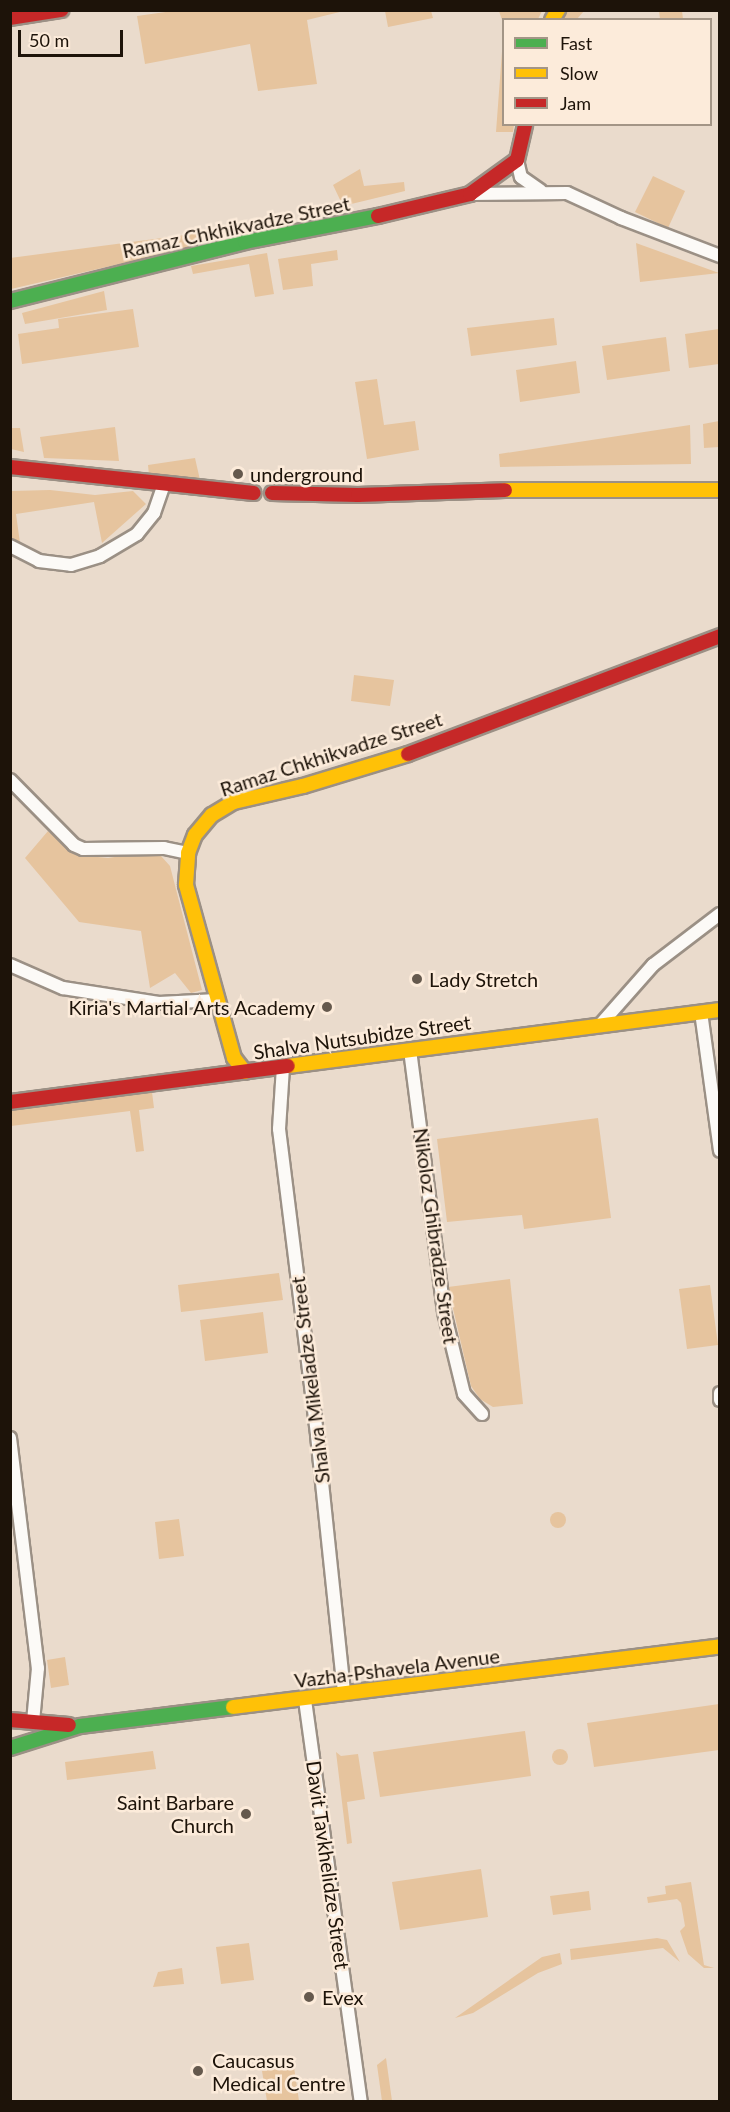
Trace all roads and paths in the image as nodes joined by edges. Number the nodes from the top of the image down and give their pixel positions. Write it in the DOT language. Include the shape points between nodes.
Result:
graph roads {
  1 [pos="61,10"];
  2 [pos="10,18"];
  3 [pos="525,126"];
  4 [pos="517,160"];
  5 [pos="542,191"];
  6 [pos="470,194"];
  7 [pos="720,256"];
  8 [pos="10,301"];
  9 [pos="10,466"];
  10 [pos="164,484"];
  11 [pos="720,490"];
  12 [pos="254,493"];
  13 [pos="272,493"];
  14 [pos="10,546"];
  15 [pos="720,636"];
  16 [pos="10,780"];
  17 [pos="188,853"];
  18 [pos="720,914"];
  19 [pos="10,965"];
  20 [pos="217,1000"];
  21 [pos="720,1010"];
  22 [pos="701,1012"];
  23 [pos="600,1025"];
  24 [pos="410,1050"];
  25 [pos="283,1066"];
  26 [pos="245,1072"];
  27 [pos="10,1102"];
  28 [pos="720,1151"];
  29 [pos="720,1393"];
  30 [pos="720,1400"];
  31 [pos="482,1414"];
  32 [pos="10,1438"];
  33 [pos="720,1646"];
  34 [pos="344,1694"];
  35 [pos="305,1700"];
  36 [pos="10,1720"];
  37 [pos="33,1722"];
  38 [pos="80,1726"];
  39 [pos="10,1748"];
  40 [pos="361,2102"];
  1 -- 2 [label="street"];
  3 -- 4 [label="street"];
  4 -- 5 [label="street" via="521,177"];
  4 -- 6 [label="street, Ramaz Chkhikvadze Street"];
  5 -- 6 [label="street, Ramaz Chkhikvadze Street"];
  5 -- 7 [label="street, Ramaz Chkhikvadze Street" via="567,193"];
  6 -- 8 [label="street, Ramaz Chkhikvadze Street" via="245,242"];
  9 -- 10 [label="street"];
  10 -- 12 [label="street"];
  10 -- 14 [label="street" via="154,513 137,534 100,556 71,565 39,561"];
  11 -- 13 [label="street" via="552,488 367,495"];
  15 -- 17 [label="street, Ramaz Chkhikvadze Street" via="402,756 234,802 212,814 195,835"];
  16 -- 17 [label="street" via="74,846 164,848"];
  17 -- 20 [label="street, Ramaz Chkhikvadze Street" via="186,885"];
  18 -- 23 [label="street" via="653,965"];
  19 -- 20 [label="street" via="74,989 159,1003"];
  20 -- 26 [label="street, Ramaz Chkhikvadze Street" via="234,1058"];
  21 -- 22 [label="street, Shalva Nutsubidze Street"];
  22 -- 23 [label="street, Shalva Nutsubidze Street"];
  22 -- 28 [label="street"];
  23 -- 24 [label="street, Shalva Nutsubidze Street"];
  24 -- 25 [label="street, Shalva Nutsubidze Street"];
  24 -- 31 [label="street, Nikoloz Ghibradze Street" via="444,1312 464,1394"];
  25 -- 26 [label="street, Shalva Nutsubidze Street"];
  25 -- 34 [label="street, Shalva Mikeladze Street" via="279,1129"];
  26 -- 27 [label="street, Shalva Nutsubidze Street"];
  29 -- 30 [label="street"];
  32 -- 37 [label="street" via="38,1668"];
  33 -- 34 [label="street, Vazha-Pshavela Avenue"];
  34 -- 35 [label="street, Vazha-Pshavela Avenue"];
  35 -- 38 [label="street, Vazha-Pshavela Avenue"];
  35 -- 40 [label="street, Davit Tavkhelidze Street"];
  36 -- 37 [label="street, Vazha-Pshavela Avenue"];
  37 -- 38 [label="street, Vazha-Pshavela Avenue"];
  38 -- 39 [label="street, Vazha-Pshavela Avenue"];
}
